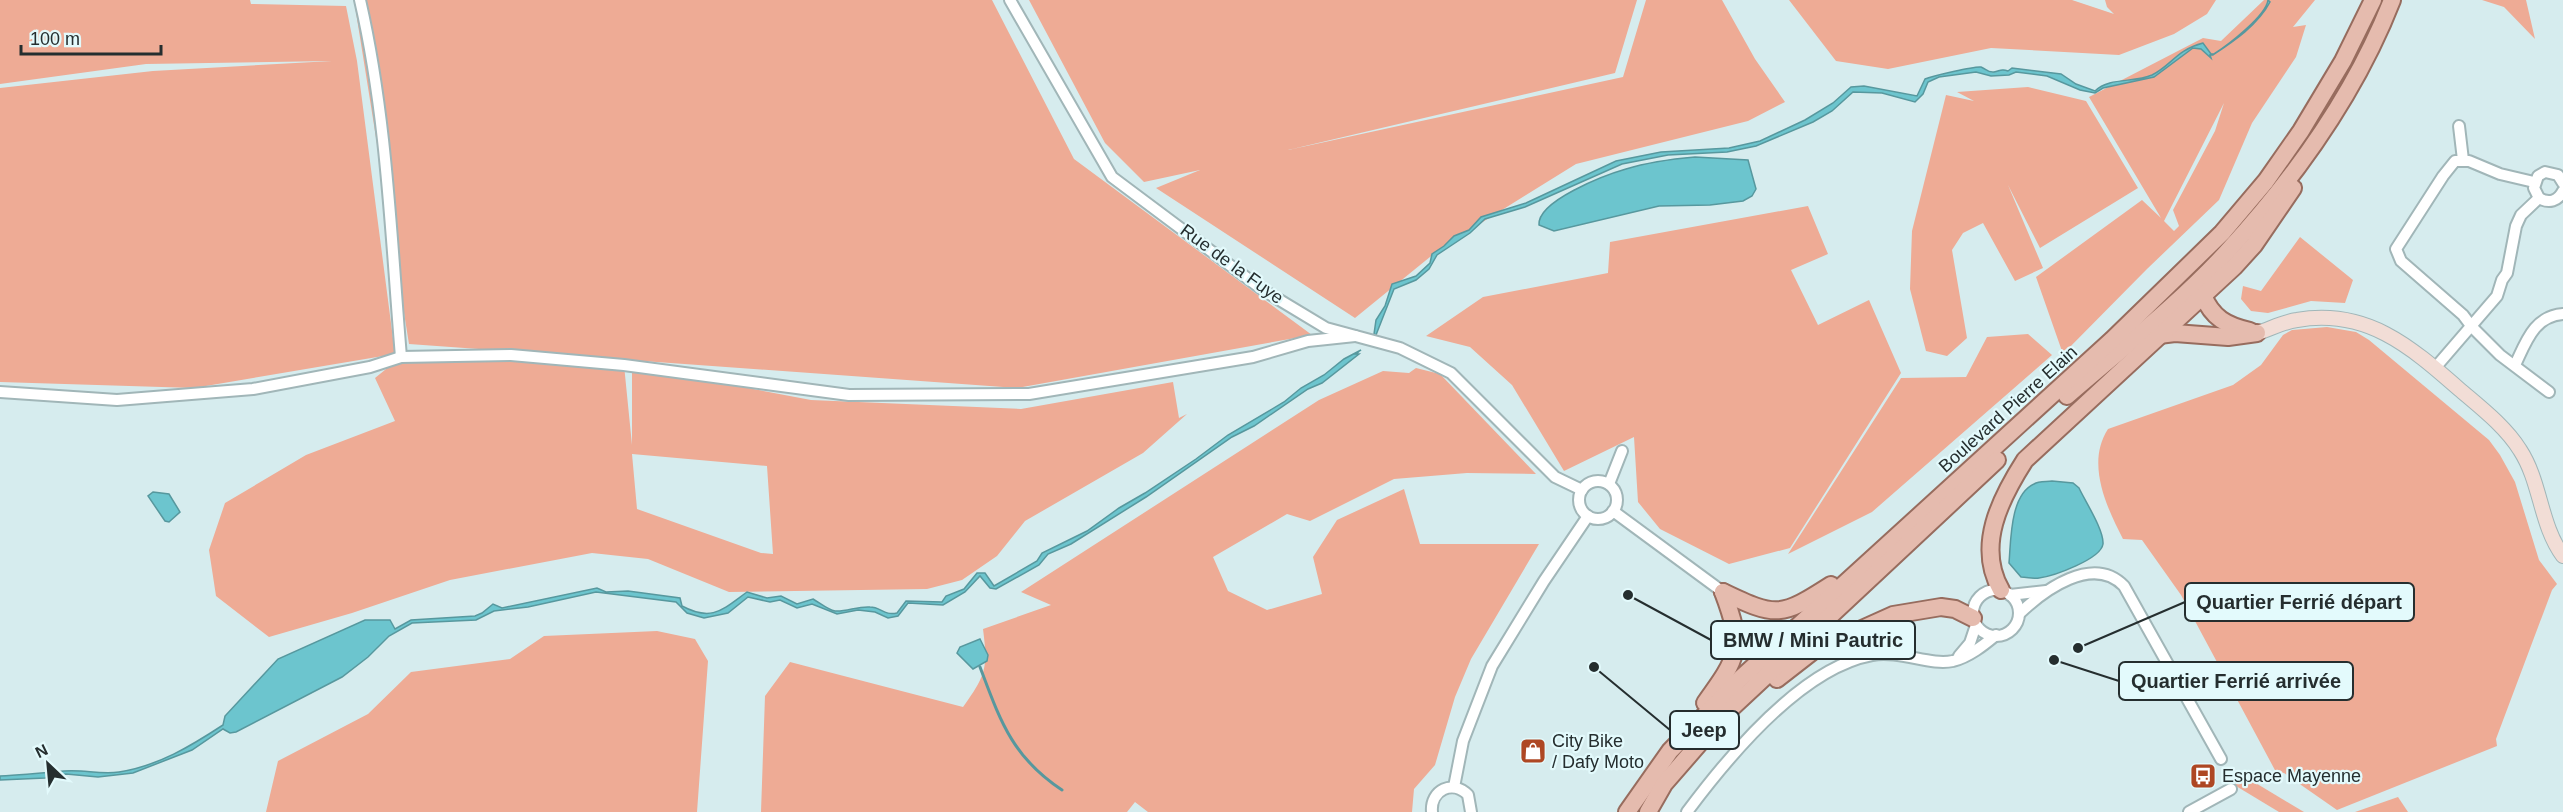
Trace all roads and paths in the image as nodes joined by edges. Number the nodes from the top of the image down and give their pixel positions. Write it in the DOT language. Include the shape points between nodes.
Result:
graph roads {
  1 [pos="360,0"];
  2 [pos="1010,0"];
  3 [pos="2373,0"];
  4 [pos="2392,0"];
  5 [pos="2459,126"];
  6 [pos="2304,160"];
  7 [pos="2463,160"];
  8 [pos="2534,182"];
  9 [pos="2563,183"];
  10 [pos="2539,198"];
  11 [pos="2561,199"];
  12 [pos="2203,295"];
  13 [pos="2563,314"];
  14 [pos="2472,327"];
  15 [pos="2257,333"];
  16 [pos="2159,335"];
  17 [pos="1355,336"];
  18 [pos="401,357"];
  19 [pos="2515,365"];
  20 [pos="2434,368"];
  21 [pos="0,392"];
  22 [pos="2549,392"];
  23 [pos="1622,451"];
  24 [pos="1609,484"];
  25 [pos="1582,490"];
  26 [pos="1613,511"];
  27 [pos="1588,516"];
  28 [pos="2563,556"];
  29 [pos="1872,559"];
  30 [pos="2049,590"];
  31 [pos="1723,592"];
  32 [pos="2005,593"];
  33 [pos="2019,614"];
  34 [pos="1975,621"];
  35 [pos="1996,635"];
  36 [pos="1954,661"];
  37 [pos="1670,751"];
  38 [pos="2221,759"];
  39 [pos="1454,787"];
  40 [pos="2231,789"];
  41 [pos="1651,807"];
  42 [pos="1432,812"];
  43 [pos="1471,812"];
  44 [pos="1627,812"];
  45 [pos="1686,812"];
  46 [pos="2189,812"];
  1 -- 18 [label="street" via="383,132"];
  2 -- 17 [label="street, Rue de la Fuye" via="1112,177 1263,290 1326,328"];
  3 -- 29 [label="main road, Boulevard Pierre Elain" via="2343,61 2301,131 2222,233 2112,340"];
  4 -- 6 [label="main road, Boulevard Pierre Elain" via="2373,45"];
  5 -- 7 [label="street"];
  6 -- 12 [label="main road" via="2292,189 2254,245"];
  6 -- 41 [label="main road, Boulevard Pierre Elain" via="2225,254 1724,715 1664,784"];
  7 -- 8 [label="street"];
  7 -- 14 [label="street" via="2450,165 2396,249 2401,261"];
  8 -- 9 [label="street" via="2550,172"];
  8 -- 10 [label="street"];
  10 -- 11 [label="street" via="2548,202"];
  10 -- 14 [label="street" via="2521,215 2507,273 2497,296"];
  12 -- 15 [label="main road" via="2218,319"];
  12 -- 16 [label="main road"];
  13 -- 19 [label="street" via="2551,315 2533,328"];
  14 -- 19 [label="street"];
  14 -- 20 [label="street"];
  15 -- 16 [label="main road" via="2228,338"];
  15 -- 20 [label="street" via="2294,320 2346,319 2391,335"];
  16 -- 32 [label="main road" via="2025,460 2004,494 1990,543 1993,577"];
  17 -- 18 [label="street" via="1308,341 1253,357 1029,394 849,395 624,365 511,355"];
  17 -- 25 [label="street, Rue de la Fuye" via="1400,348 1451,373 1555,477"];
  18 -- 21 [label="street" via="370,367 254,389 117,400"];
  19 -- 22 [label="street"];
  20 -- 28 [label="street" via="2499,424 2520,450"];
  23 -- 24 [label="street"];
  24 -- 25 [label="street" via="1591,482"];
  24 -- 26 [label="street" via="1616,494"];
  25 -- 27 [label="street" via="1581,507"];
  26 -- 27 [label="street" via="1599,519"];
  26 -- 31 [label="street"];
  27 -- 39 [label="street" via="1492,666 1463,741"];
  29 -- 31 [label="main road" via="1803,603 1781,612 1758,609"];
  29 -- 37 [label="main road, Boulevard Pierre Elain" via="1740,679"];
  30 -- 32 [label="street"];
  30 -- 33 [label="street"];
  30 -- 38 [label="street" via="2095,572 2116,577"];
  31 -- 37 [label="main road" via="1735,624 1736,654 1726,675"];
  32 -- 33 [label="street" via="2018,607"];
  32 -- 34 [label="street" via="1988,591 1977,599"];
  33 -- 35 [label="street" via="2009,631"];
  34 -- 35 [label="street" via="1985,633"];
  34 -- 36 [label="street" via="1970,643"];
  34 -- 41 [label="main road" via="1955,609 1941,607 1893,615 1813,651 1737,717"];
  35 -- 36 [label="street"];
  36 -- 45 [label="street" via="1890,653 1870,656 1826,673 1785,702 1736,750"];
  37 -- 44 [label="main road, Boulevard Pierre Elain"];
  39 -- 42 [label="street" via="1436,794"];
  39 -- 43 [label="street" via="1468,795"];
  40 -- 46 [label="street"];
}
